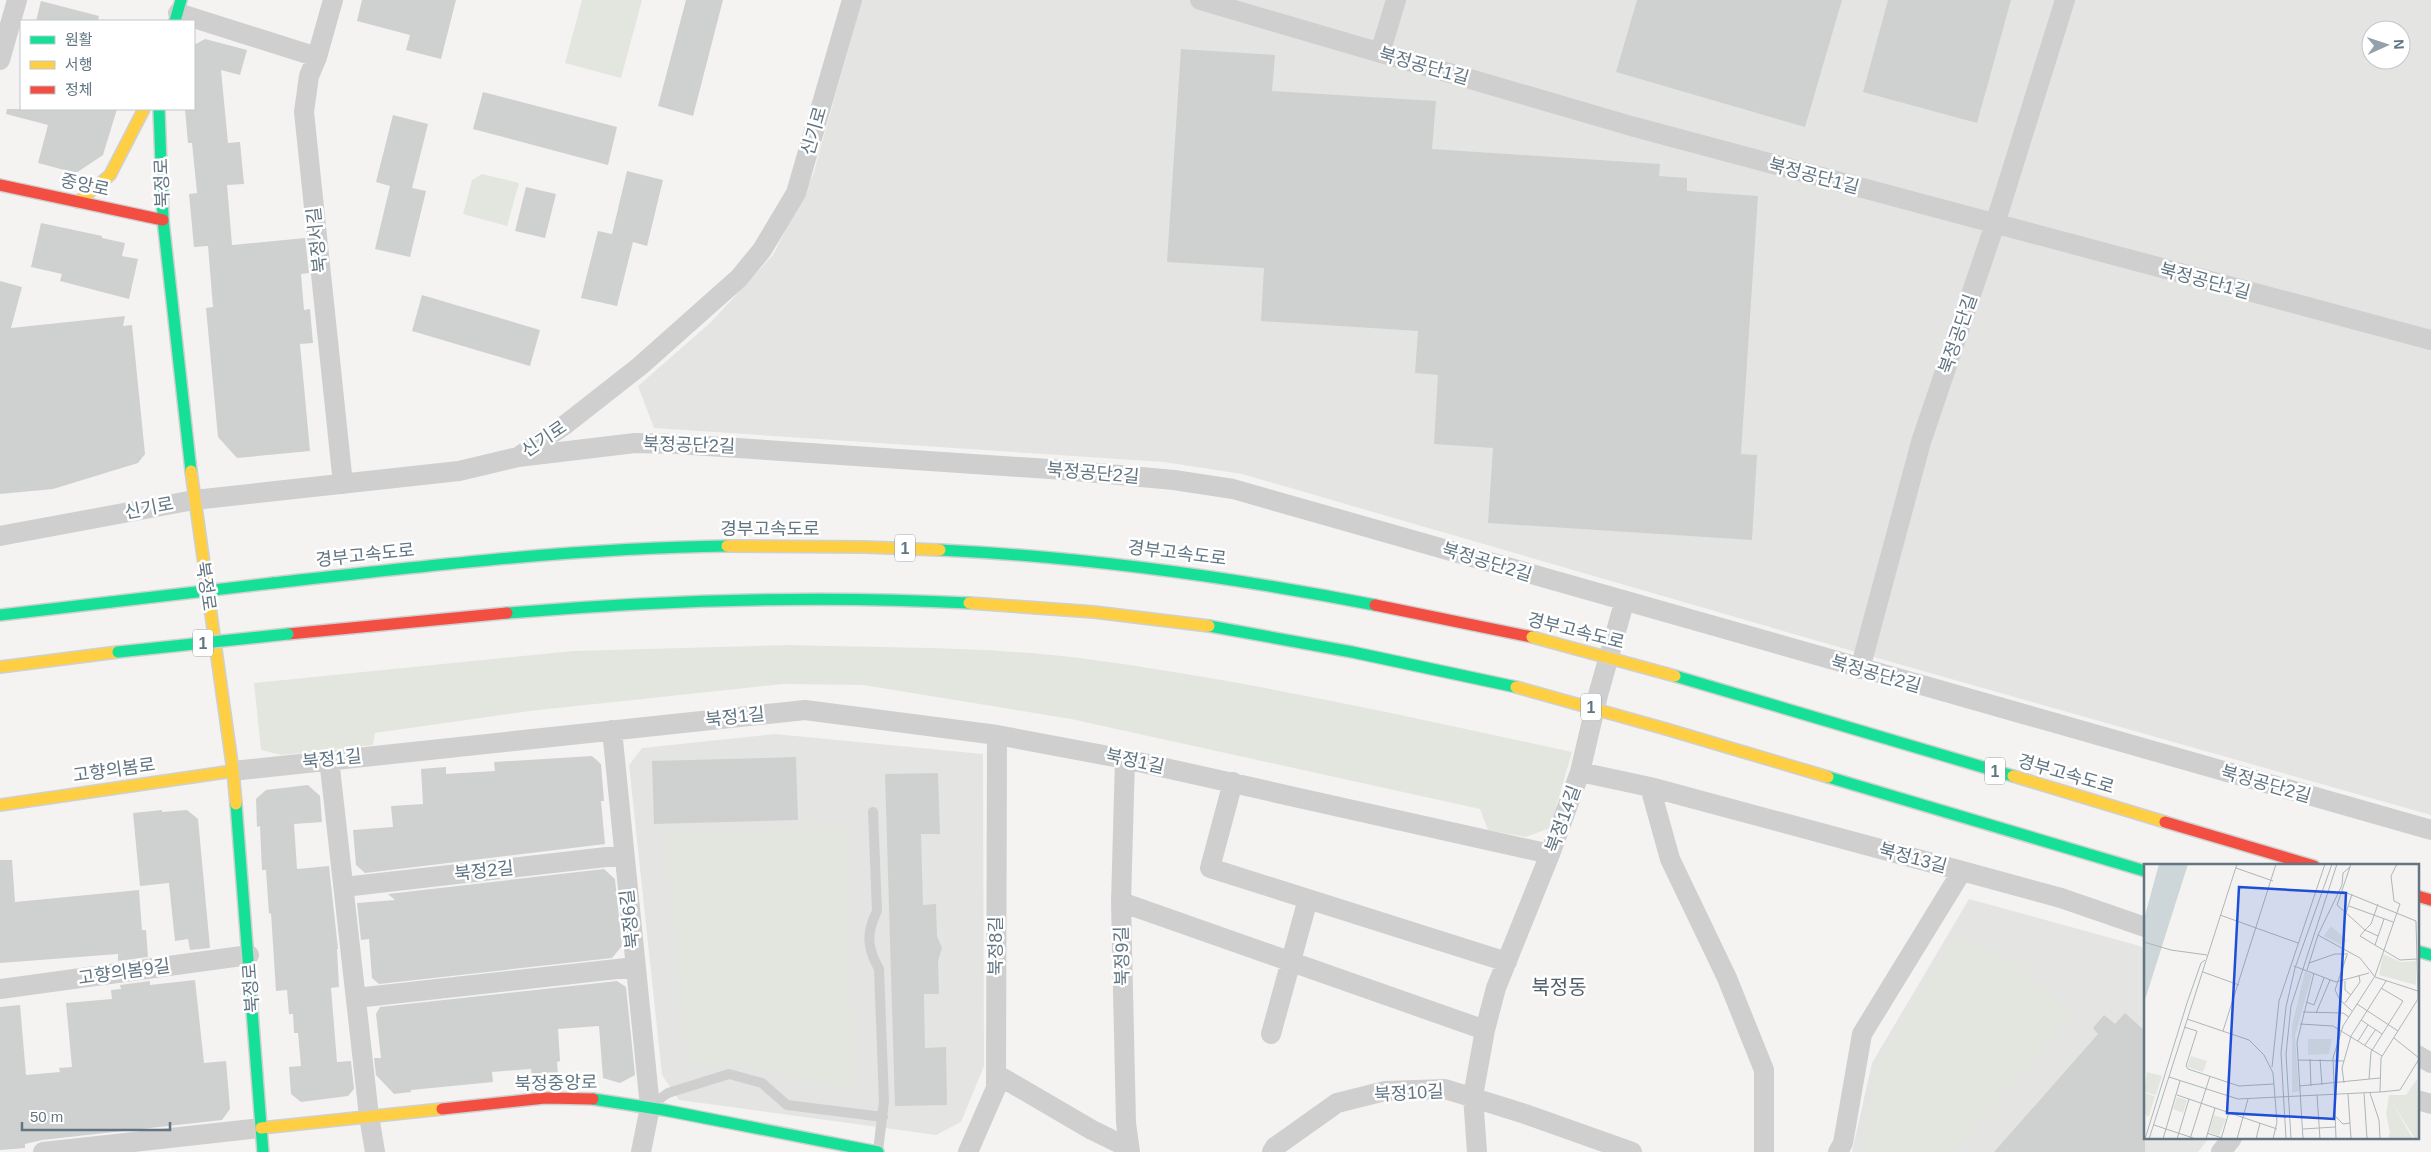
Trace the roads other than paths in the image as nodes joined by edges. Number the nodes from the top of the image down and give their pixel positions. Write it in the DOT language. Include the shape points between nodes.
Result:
graph roads {
  1 [pos="16,0"];
  2 [pos="333,0"];
  3 [pos="852,0"];
  4 [pos="1200,0"];
  5 [pos="1396,0"];
  6 [pos="2064,0"];
  7 [pos="178,11"];
  8 [pos="5,22"];
  9 [pos="1380,53"];
  10 [pos="317,56"];
  11 [pos="0,60"];
  12 [pos="143,110"];
  13 [pos="159,110"];
  14 [pos="0,185"];
  15 [pos="78,202"];
  16 [pos="163,220"];
  17 [pos="1995,224"];
  18 [pos="2431,340"];
  19 [pos="518,457"];
  20 [pos="343,484"];
  21 [pos="194,500"];
  22 [pos="0,536"];
  23 [pos="1624,602"];
  24 [pos="0,615"];
  25 [pos="0,667"];
  26 [pos="1860,669"];
  27 [pos="612,730"];
  28 [pos="997,734"];
  29 [pos="329,759"];
  30 [pos="1125,759"];
  31 [pos="233,771"];
  32 [pos="1580,772"];
  33 [pos="1234,782"];
  34 [pos="1650,787"];
  35 [pos="0,805"];
  36 [pos="873,812"];
  37 [pos="2431,830"];
  38 [pos="1550,854"];
  39 [pos="624,855"];
  40 [pos="2307,864"];
  41 [pos="1962,871"];
  42 [pos="2144,871"];
  43 [pos="344,887"];
  44 [pos="2418,896"];
  45 [pos="1308,899"];
  46 [pos="2431,900"];
  47 [pos="1121,902"];
  48 [pos="2144,927"];
  49 [pos="2418,951"];
  50 [pos="2431,955"];
  51 [pos="249,956"];
  52 [pos="1292,962"];
  53 [pos="1507,962"];
  54 [pos="635,968"];
  55 [pos="0,989"];
  56 [pos="356,998"];
  57 [pos="1485,1030"];
  58 [pos="1271,1034"];
  59 [pos="2418,1055"];
  60 [pos="2431,1063"];
  61 [pos="996,1074"];
  62 [pos="1473,1096"];
  63 [pos="2418,1100"];
  64 [pos="2431,1104"];
  65 [pos="650,1107"];
  66 [pos="369,1116"];
  67 [pos="882,1117"];
  68 [pos="261,1128"];
  69 [pos="2230,1140"];
  70 [pos="1129,1150"];
  71 [pos="43,1152"];
  72 [pos="263,1152"];
  73 [pos="375,1152"];
  74 [pos="641,1152"];
  75 [pos="878,1152"];
  76 [pos="968,1152"];
  77 [pos="1272,1152"];
  78 [pos="1477,1152"];
  79 [pos="1632,1152"];
  80 [pos="1764,1152"];
  81 [pos="1838,1152"];
  82 [pos="2221,1152"];
  1 -- 8 [label="street"];
  2 -- 10 [label="street, 북정서길"];
  3 -- 19 [label="street, 신기로" via="796,193 762,250 739,278 640,366"];
  4 -- 9 [label="street, 북정공단1길"];
  5 -- 9 [label="street"];
  6 -- 17 [label="street, 북정공단길"];
  7 -- 10 [label="street"];
  8 -- 11 [label="street"];
  9 -- 17 [label="street, 북정공단1길" via="1630,126"];
  10 -- 20 [label="street, 북정서길" via="309,76 304,112"];
  12 -- 15 [label="main road" via="110,176"];
  13 -- 16 [label="main road, 북정로"];
  14 -- 15 [label="main road, 중앙로"];
  15 -- 16 [label="main road, 중앙로"];
  16 -- 21 [label="main road, 북정로"];
  17 -- 18 [label="street, 북정공단1길"];
  17 -- 26 [label="street, 북정공단길" via="1921,442"];
  19 -- 20 [label="street, 신기로" via="459,471"];
  19 -- 23 [label="street, 북정공단2길" via="635,443 677,444 1174,480 1232,489"];
  20 -- 21 [label="street, 신기로"];
  21 -- 22 [label="street, 신기로"];
  21 -- 31 [label="main road, 북정로"];
  23 -- 26 [label="street, 북정공단2길"];
  23 -- 32 [label="street, 북정14길"];
  24 -- 40 [label="main road, 경부고속도로 / 1, bridge" via="499,559 676,547 920,548 1094,561 1261,582 1532,637 1675,676"];
  25 -- 42 [label="main road, 1, bridge" via="288,634 672,602 813,599 942,602 1071,611 1186,623 1354,653 1516,687 1666,728"];
  26 -- 37 [label="street, 북정공단2길"];
  27 -- 28 [label="street, 북정1길" via="805,710"];
  27 -- 29 [label="street, 북정1길"];
  27 -- 39 [label="street, 북정6길"];
  28 -- 30 [label="street, 북정1길"];
  28 -- 61 [label="street, 북정8길"];
  29 -- 31 [label="street, 북정1길"];
  29 -- 43 [label="street"];
  30 -- 33 [label="street, 북정1길"];
  30 -- 47 [label="street, 북정9길"];
  31 -- 35 [label="main road, 고향의봄로"];
  31 -- 51 [label="main road, 북정로"];
  32 -- 34 [label="street, 북정13길"];
  32 -- 38 [label="street, 북정14길"];
  33 -- 38 [label="street, 북정1길"];
  33 -- 45 [label="street" via="1210,868"];
  34 -- 41 [label="street, 북정13길"];
  34 -- 80 [label="street" via="1670,860 1727,978 1764,1070"];
  36 -- 67 [label="lane" via="877,911 870,925 868,940 879,969"];
  38 -- 53 [label="street, 북정14길"];
  39 -- 43 [label="street, 북정2길"];
  39 -- 54 [label="street, 북정6길"];
  41 -- 48 [label="street" via="2061,898"];
  41 -- 81 [label="street, 북정13길" via="1862,1034 1843,1143"];
  43 -- 56 [label="street"];
  44 -- 46 [label="main road"];
  45 -- 52 [label="street"];
  45 -- 53 [label="street"];
  47 -- 52 [label="street"];
  47 -- 70 [label="street, 북정9길"];
  49 -- 50 [label="main road"];
  51 -- 55 [label="street, 고향의봄9길"];
  51 -- 68 [label="main road, 북정로"];
  52 -- 57 [label="street"];
  52 -- 58 [label="street"];
  53 -- 57 [label="street, 북정14길"];
  54 -- 56 [label="street"];
  54 -- 65 [label="street, 북정6길"];
  56 -- 66 [label="street"];
  57 -- 62 [label="street, 북정14길"];
  59 -- 60 [label="street"];
  61 -- 70 [label="street"];
  61 -- 76 [label="street, 북정8길" via="996,1088"];
  62 -- 77 [label="street, 북정10길" via="1445,1089 1385,1091 1337,1103 1301,1127"];
  62 -- 78 [label="street, 북정14길"];
  62 -- 79 [label="street"];
  63 -- 64 [label="street"];
  65 -- 66 [label="main road, 북정중앙로" via="604,1099 563,1097"];
  65 -- 67 [label="lane" via="668,1093 729,1074 762,1082 787,1105"];
  65 -- 74 [label="street, 북정6길"];
  65 -- 75 [label="main road, 북정중앙로"];
  66 -- 68 [label="main road, 북정중앙로"];
  66 -- 73 [label="street"];
  67 -- 75 [label="lane"];
  68 -- 71 [label="street"];
  68 -- 72 [label="main road, 북정로"];
  69 -- 82 [label="street"];
}
